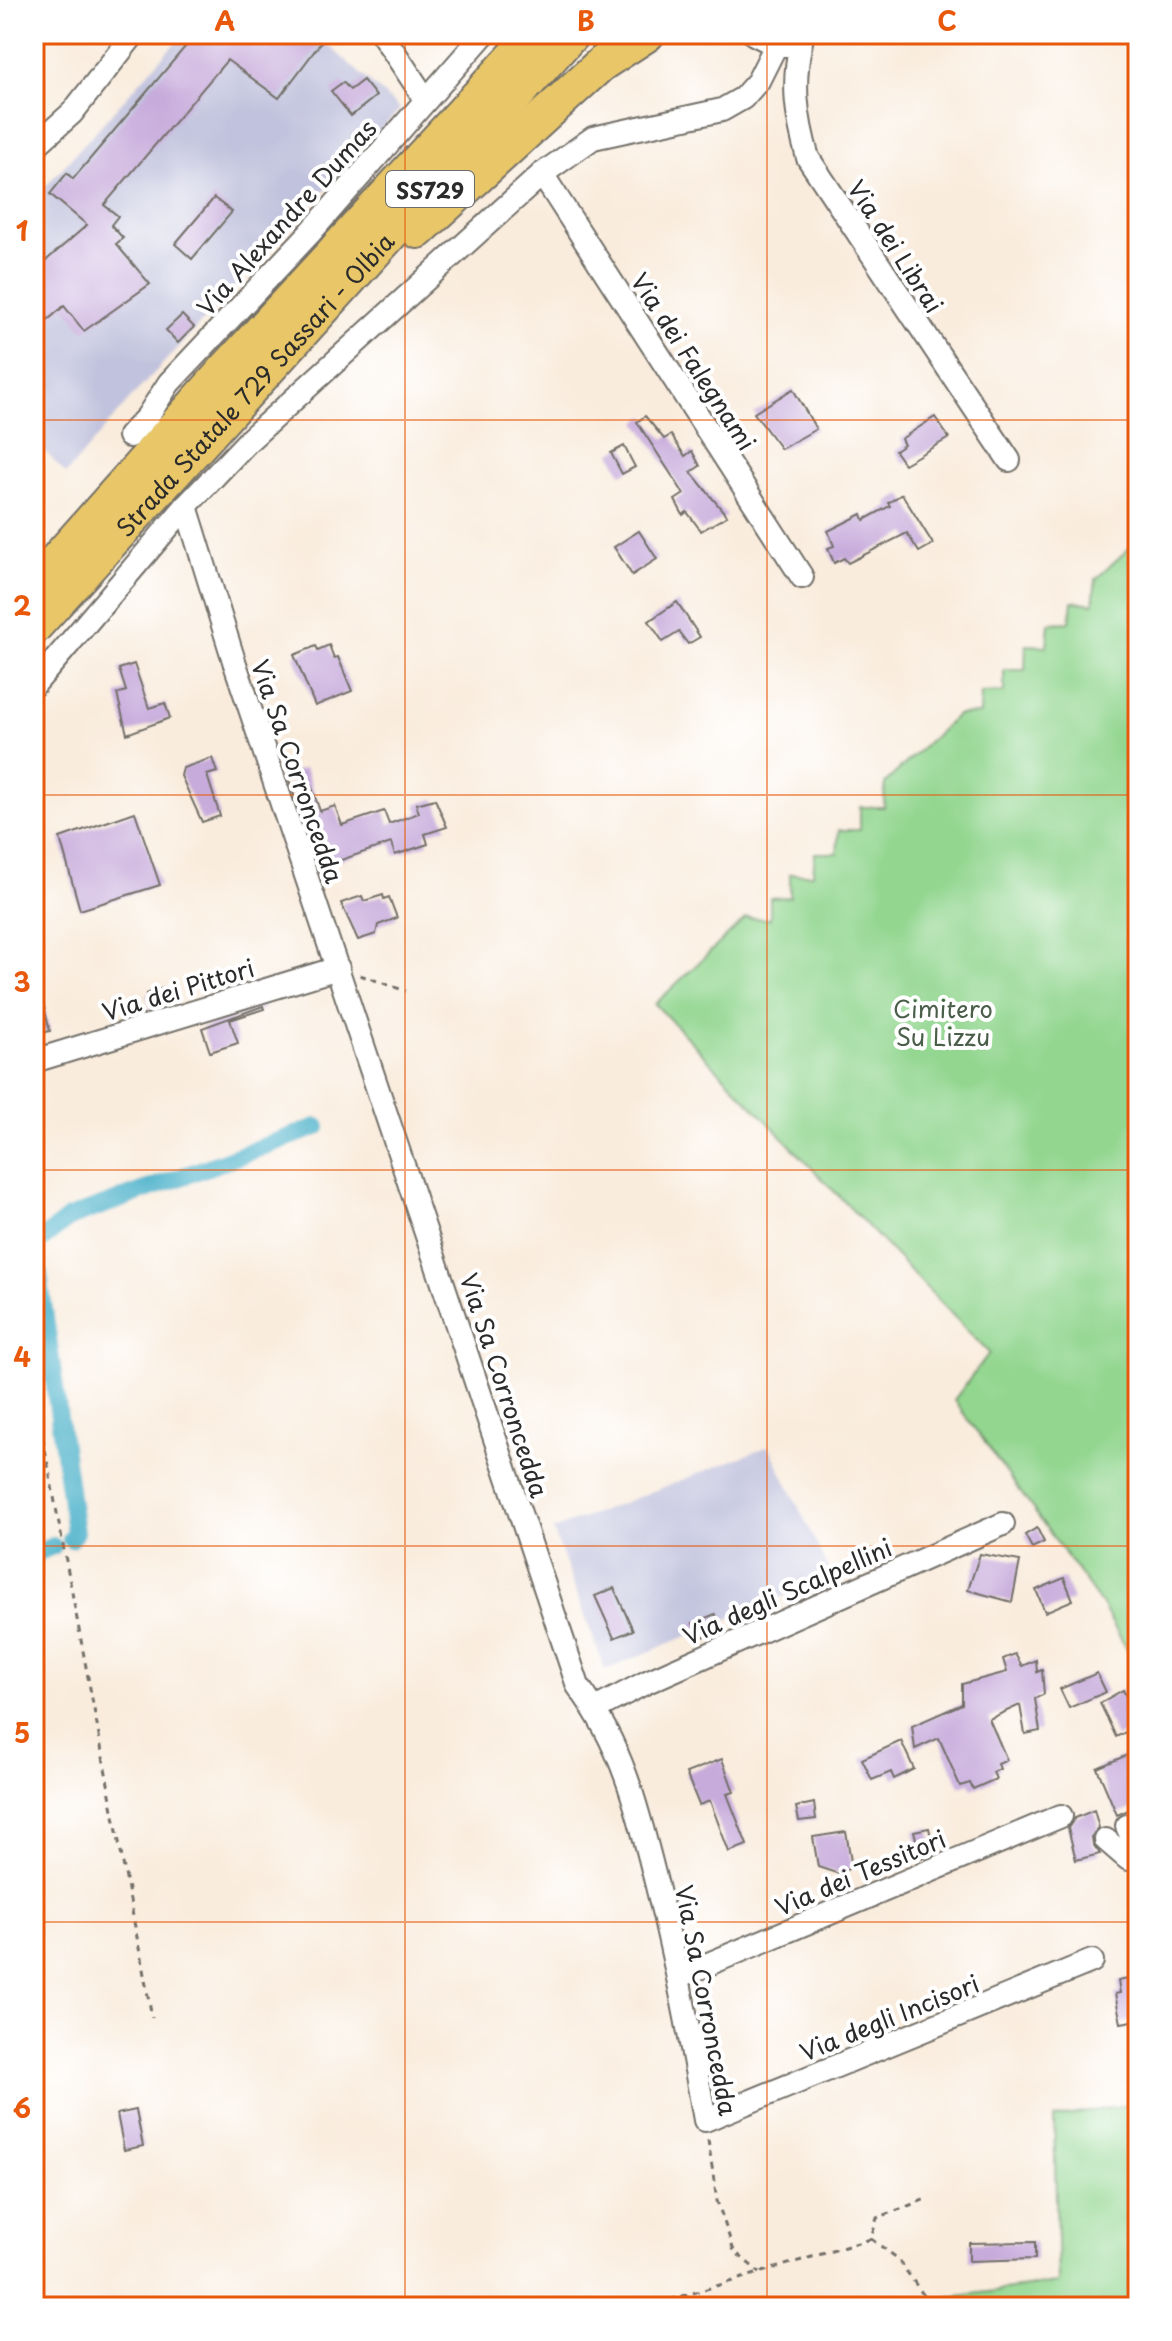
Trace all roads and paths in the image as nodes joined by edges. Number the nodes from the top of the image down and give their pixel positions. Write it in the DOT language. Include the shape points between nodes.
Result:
graph roads {
  1 [pos="134,34"];
  2 [pos="382,34"];
  3 [pos="484,34"];
  4 [pos="535,34"];
  5 [pos="572,34"];
  6 [pos="647,34"];
  7 [pos="754,34"];
  8 [pos="807,38"];
  9 [pos="776,45"];
  10 [pos="426,100"];
  11 [pos="34,147"];
  12 [pos="542,174"];
  13 [pos="288,345"];
  14 [pos="129,436"];
  15 [pos="1009,460"];
  16 [pos="186,506"];
  17 [pos="65,551"];
  18 [pos="34,575"];
  19 [pos="802,577"];
  20 [pos="34,585"];
  21 [pos="34,627"];
  22 [pos="34,685"];
  23 [pos="338,968"];
  24 [pos="406,991"];
  25 [pos="34,1061"];
  26 [pos="34,1391"];
  27 [pos="1003,1524"];
  28 [pos="595,1709"];
  29 [pos="1061,1816"];
  30 [pos="1127,1826"];
  31 [pos="1106,1840"];
  32 [pos="1132,1854"];
  33 [pos="1092,1961"];
  34 [pos="680,1976"];
  35 [pos="152,2017"];
  36 [pos="705,2120"];
  37 [pos="926,2199"];
  38 [pos="871,2239"];
  39 [pos="760,2274"];
  40 [pos="647,2307"];
  41 [pos="932,2307"];
  1 -- 11 [label="street" via="72,113"];
  2 -- 10 [label="street"];
  3 -- 10 [label="street, Via Alexandre Dumas"];
  4 -- 17 [label="highway, Strada Statale 729 Sassari - Olbia / SS729"];
  5 -- 13 [label="highway, Strada Statale 729 Sassari - Olbia / SS729"];
  6 -- 13 [label="highway" via="601,64"];
  7 -- 9 [label="street"];
  8 -- 9 [label="street"];
  8 -- 15 [label="street, Via dei Librai" via="794,73 796,117 808,158"];
  9 -- 12 [label="street" via="758,81 722,110 593,138"];
  10 -- 14 [label="street, Via Alexandre Dumas" via="169,383"];
  12 -- 16 [label="street" via="249,440"];
  12 -- 19 [label="street, Via dei Falegnami"];
  13 -- 21 [label="highway, Strada Statale 729 Sassari - Olbia / SS729"];
  16 -- 22 [label="street"];
  16 -- 23 [label="street, Via Sa Corroncedda"];
  17 -- 18 [label="highway"];
  17 -- 20 [label="highway, Strada Statale 729 Sassari - Olbia / SS729"];
  23 -- 24 [label="path"];
  23 -- 25 [label="street, Via dei Pittori"];
  23 -- 28 [label="street, Via Sa Corroncedda" via="578,1686"];
  26 -- 35 [label="path"];
  27 -- 28 [label="street, Via degli Scalpellini"];
  28 -- 34 [label="street, Via Sa Corroncedda" via="632,1784"];
  29 -- 34 [label="street, Via dei Tessitori"];
  30 -- 32 [label="street"];
  31 -- 32 [label="street"];
  33 -- 36 [label="street, Via degli Incisori"];
  34 -- 36 [label="street, Via Sa Corroncedda"];
  36 -- 39 [label="path, Via Sa Corroncedda" via="717,2201 734,2251"];
  37 -- 38 [label="path" via="877,2218"];
  38 -- 39 [label="path"];
  38 -- 41 [label="path" via="897,2258"];
  39 -- 40 [label="path"];
}
